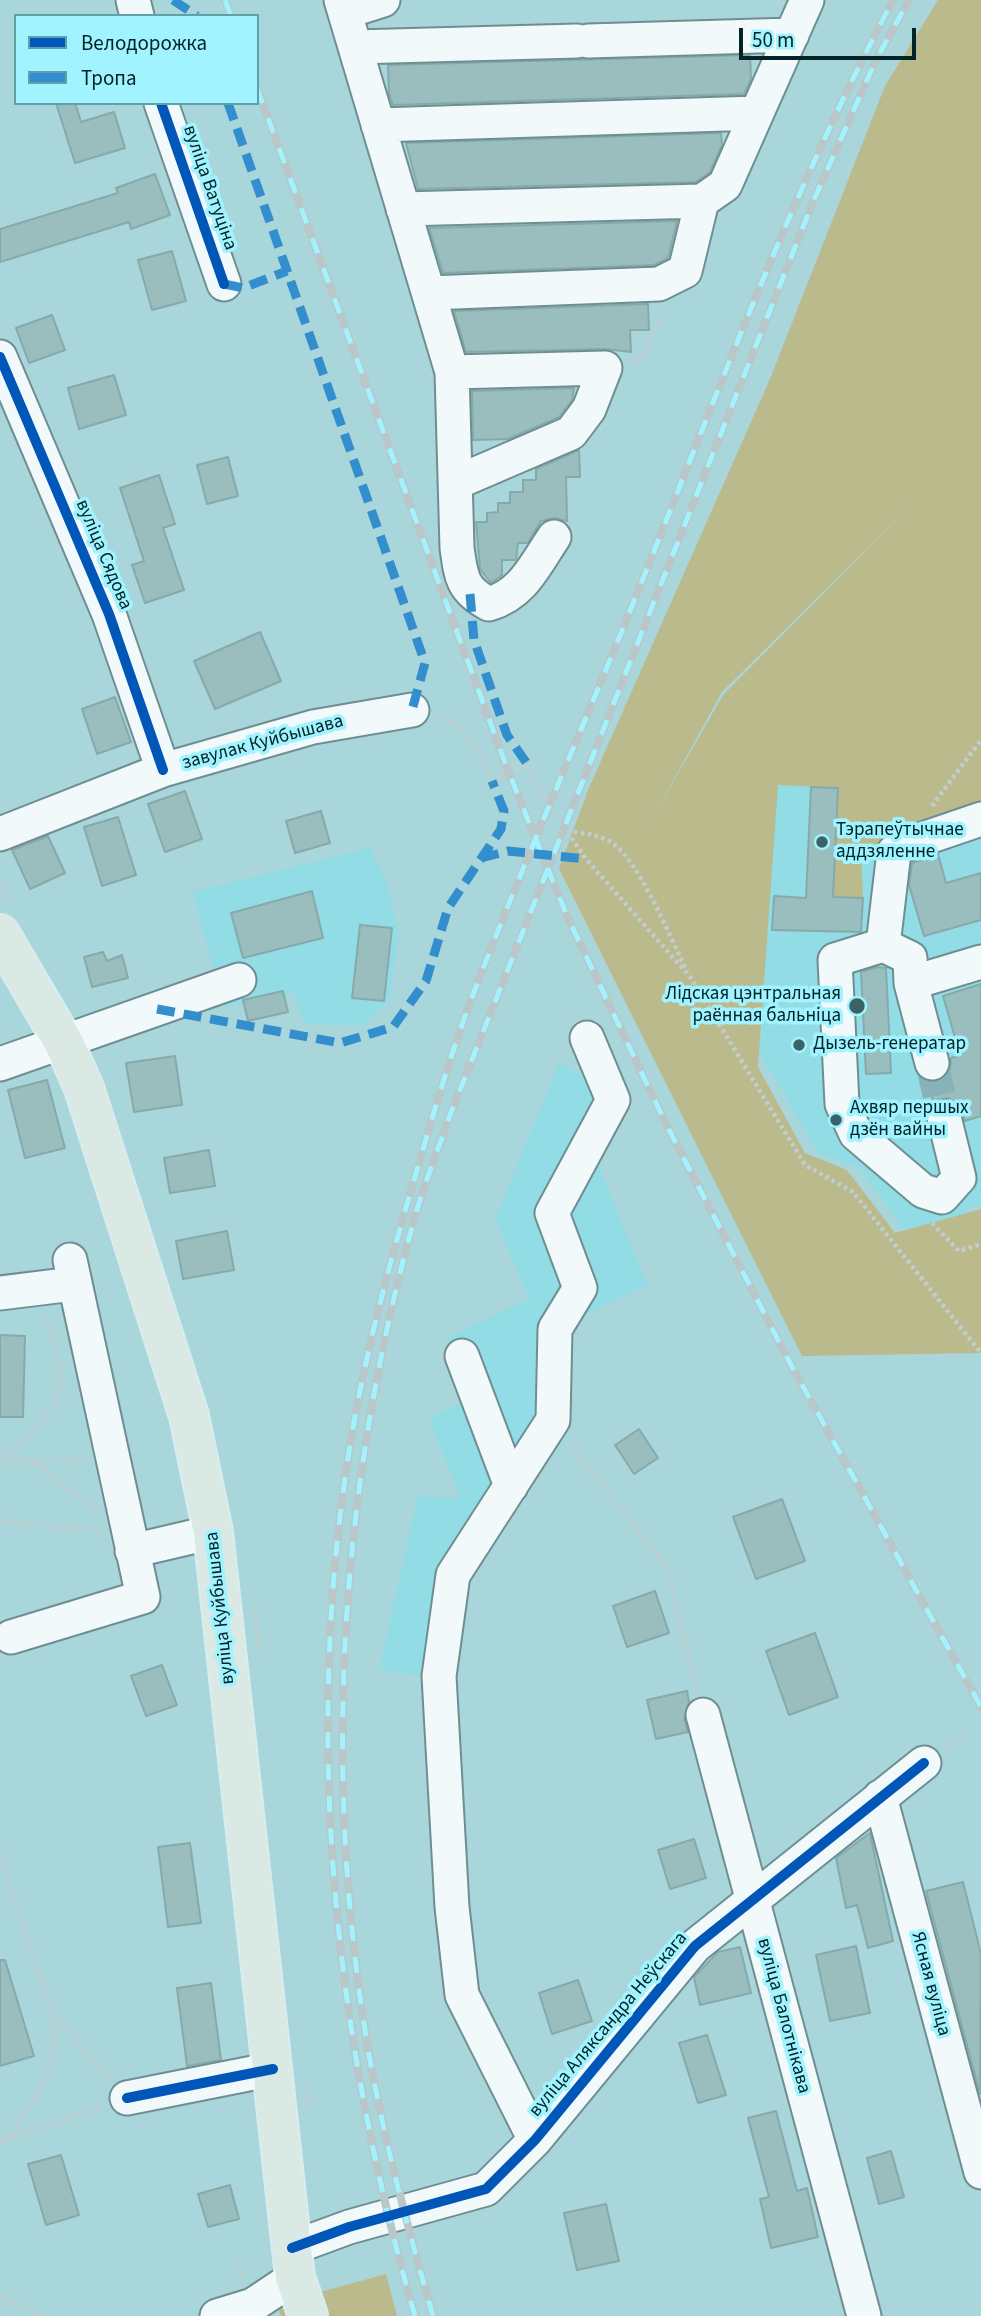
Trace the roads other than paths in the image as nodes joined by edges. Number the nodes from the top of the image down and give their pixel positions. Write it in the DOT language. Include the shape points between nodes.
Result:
graph roads {
  1 [pos="383,0"];
  2 [pos="807,0"];
  3 [pos="343,6"];
  4 [pos="792,35"];
  5 [pos="355,47"];
  6 [pos="162,105"];
  7 [pos="757,113"];
  8 [pos="378,125"];
  9 [pos="702,201"];
  10 [pos="403,209"];
  11 [pos="223,284"];
  12 [pos="429,293"];
  13 [pos="0,357"];
  14 [pos="452,372"];
  15 [pos="455,483"];
  16 [pos="554,537"];
  17 [pos="412,710"];
  18 [pos="163,769"];
  19 [pos="981,819"];
  20 [pos="0,834"];
  21 [pos="0,934"];
  22 [pos="883,946"];
  23 [pos="981,962"];
  24 [pos="239,980"];
  25 [pos="912,984"];
  26 [pos="587,1038"];
  27 [pos="64,1043"];
  28 [pos="932,1063"];
  29 [pos="0,1064"];
  30 [pos="944,1117"];
  31 [pos="6,1293"];
  32 [pos="462,1356"];
  33 [pos="511,1486"];
  34 [pos="213,1532"];
  35 [pos="130,1542"];
  36 [pos="11,1637"];
  37 [pos="703,1715"];
  38 [pos="924,1763"];
  39 [pos="880,1797"];
  40 [pos="752,1901"];
  41 [pos="273,2069"];
  42 [pos="127,2098"];
  43 [pos="535,2140"];
  44 [pos="981,2172"];
  45 [pos="293,2262"];
  46 [pos="218,2316"];
  47 [pos="308,2316"];
  48 [pos="864,2316"];
  1 -- 3 [label="street"];
  2 -- 4 [label="street"];
  3 -- 5 [label="street"];
  4 -- 5 [label="street"];
  4 -- 7 [label="street"];
  5 -- 8 [label="street"];
  6 -- 11 [label="street, вуліца Ватуціна"];
  7 -- 8 [label="street"];
  7 -- 9 [label="street" via="725,185"];
  8 -- 10 [label="street"];
  9 -- 10 [label="street"];
  9 -- 12 [label="street" via="685,271 659,284"];
  10 -- 12 [label="street"];
  12 -- 14 [label="street"];
  13 -- 18 [label="street, вуліца Сядова" via="109,614"];
  14 -- 15 [label="street"];
  14 -- 15 [label="street" via="605,368 589,409 571,433"];
  15 -- 16 [label="street" via="459,561 470,594 489,604 507,599 519,589"];
  17 -- 18 [label="street, завулак Куйбышава" via="313,727"];
  18 -- 20 [label="street, завулак Куйбышава"];
  19 -- 22 [label="street" via="894,852"];
  21 -- 27 [label="main road, вуліца Куйбышава"];
  22 -- 25 [label="street" via="910,958"];
  22 -- 30 [label="street" via="835,960 842,1104 856,1133 923,1191 942,1197 959,1178"];
  23 -- 25 [label="street"];
  24 -- 27 [label="street"];
  25 -- 28 [label="street"];
  26 -- 33 [label="street" via="613,1100 552,1213 580,1288 555,1329 553,1420"];
  27 -- 29 [label="street"];
  27 -- 34 [label="main road, вуліца Куйбышава" via="84,1088 189,1416"];
  31 -- 35 [label="street" via="71,1272"];
  32 -- 33 [label="street"];
  33 -- 43 [label="street" via="453,1575 439,1676 452,1907 462,1995"];
  34 -- 35 [label="street"];
  34 -- 41 [label="main road, вуліца Куйбышава"];
  35 -- 36 [label="street" via="143,1597"];
  37 -- 40 [label="street, вуліца Балотнікава"];
  38 -- 39 [label="street, вуліца Аляксандра Неўскага"];
  39 -- 40 [label="street, вуліца Аляксандра Неўскага"];
  39 -- 44 [label="street, Ясная вуліца"];
  40 -- 43 [label="street, вуліца Аляксандра Неўскага" via="695,1946"];
  40 -- 48 [label="street, вуліца Балотнікава"];
  41 -- 42 [label="street"];
  41 -- 45 [label="main road, вуліца Куйбышава"];
  43 -- 45 [label="street, вуліца Аляксандра Неўскага" via="486,2189 349,2227"];
  45 -- 46 [label="street, вуліца Аляксандра Неўскага" via="253,2305"];
  45 -- 47 [label="main road, вуліца Куйбышава"];
}
